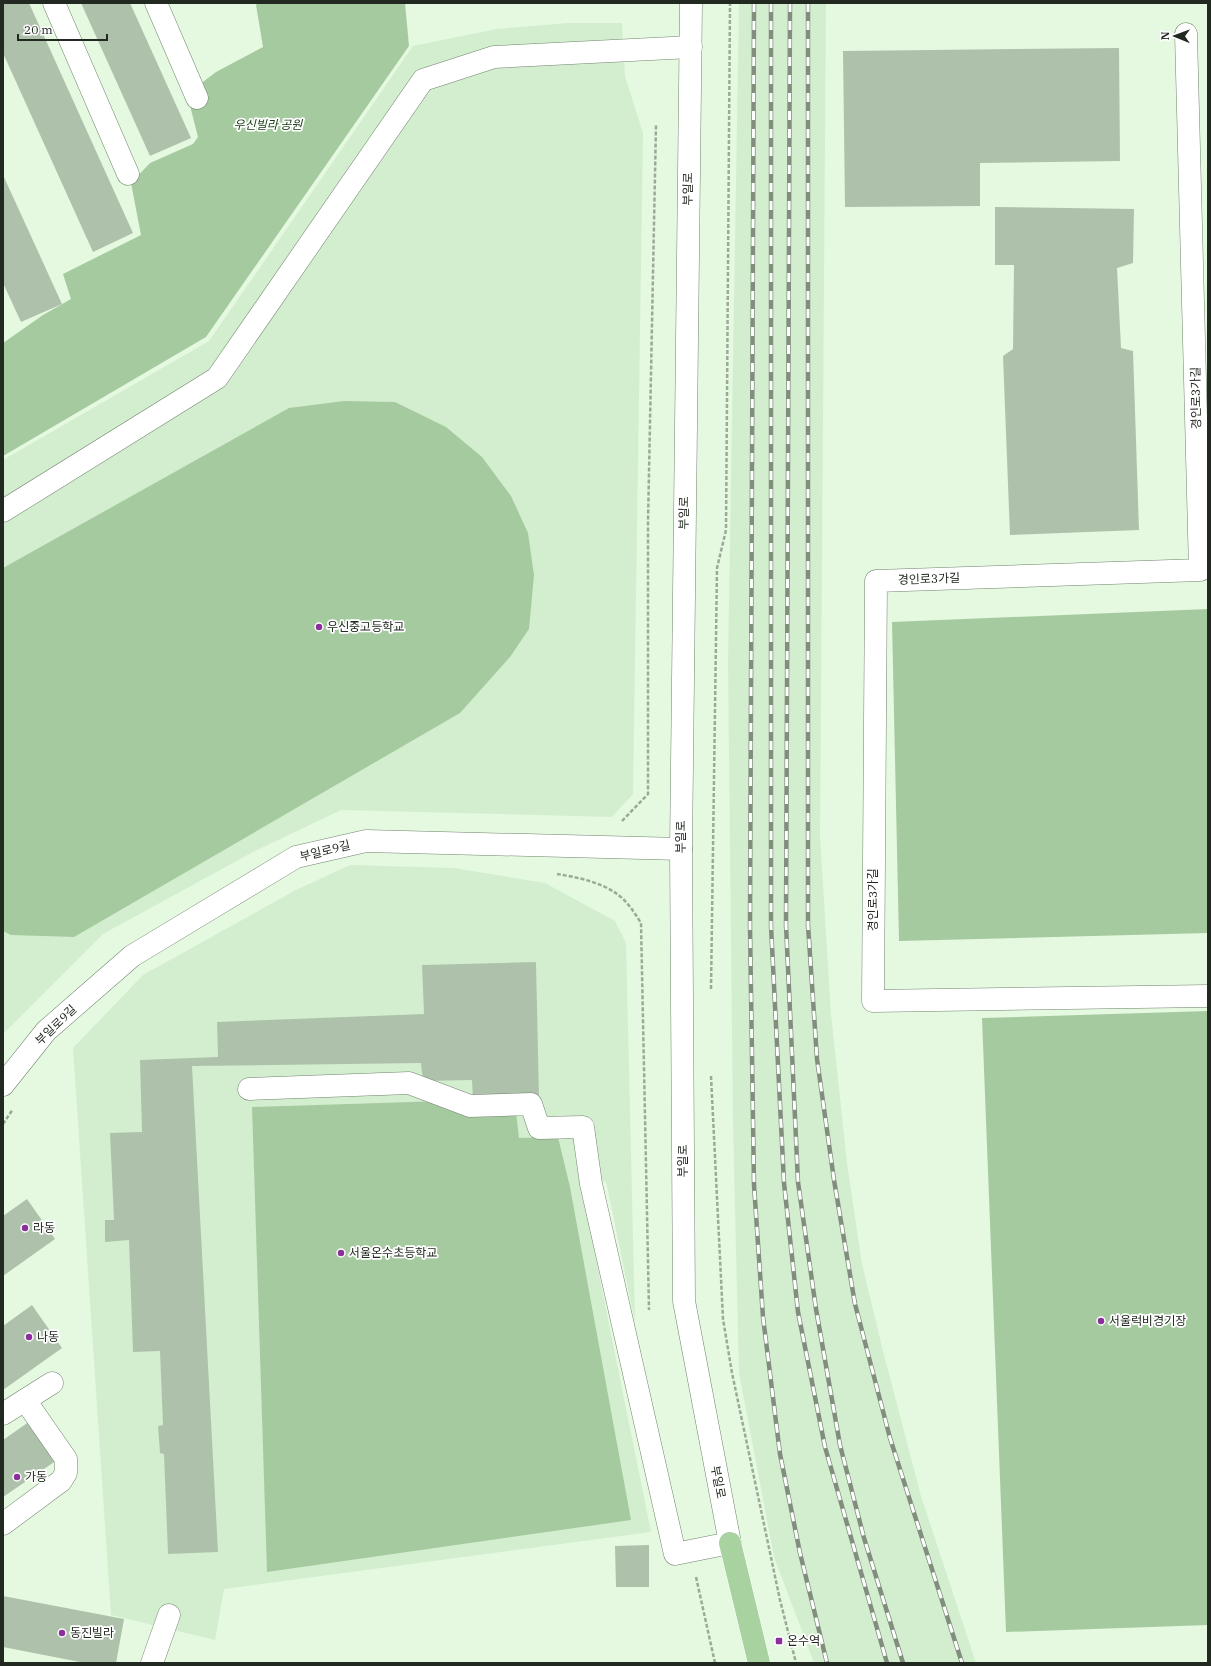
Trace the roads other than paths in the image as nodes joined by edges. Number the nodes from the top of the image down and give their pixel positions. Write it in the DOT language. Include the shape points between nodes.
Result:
graph roads {
  1 [pos="54,3"];
  2 [pos="156,3"];
  3 [pos="691,3"];
  4 [pos="1186,34"];
  5 [pos="691,47"];
  6 [pos="197,98"];
  7 [pos="128,174"];
  8 [pos="3,511"];
  9 [pos="681,849"];
  10 [pos="1208,996"];
  11 [pos="3,1085"];
  12 [pos="250,1089"];
  13 [pos="52,1383"];
  14 [pos="25,1400"];
  15 [pos="3,1414"];
  16 [pos="3,1524"];
  17 [pos="730,1543"];
  18 [pos="169,1616"];
  19 [pos="152,1663"];
  20 [pos="759,1663"];
  1 -- 7 [label="street"];
  2 -- 6 [label="street"];
  3 -- 5 [label="street, 부일로"];
  4 -- 10 [label="street, 경인로3가길" via="1200,570 876,581 873,1001"];
  5 -- 8 [label="street" via="494,57 423,80 216,378"];
  5 -- 9 [label="street, 부일로"];
  9 -- 11 [label="street, 부일로9길" via="366,841 296,857 132,956 46,1031"];
  9 -- 17 [label="street, 부일로" via="684,1301"];
  12 -- 17 [label="street" via="409,1083 470,1106 531,1104 539,1128 583,1126 591,1184 675,1554"];
  13 -- 14 [label="street"];
  14 -- 15 [label="street"];
  14 -- 16 [label="street" via="66,1459 66,1473 61,1481"];
  17 -- 20 [label="main road, 부일로"];
  18 -- 19 [label="street"];
}
